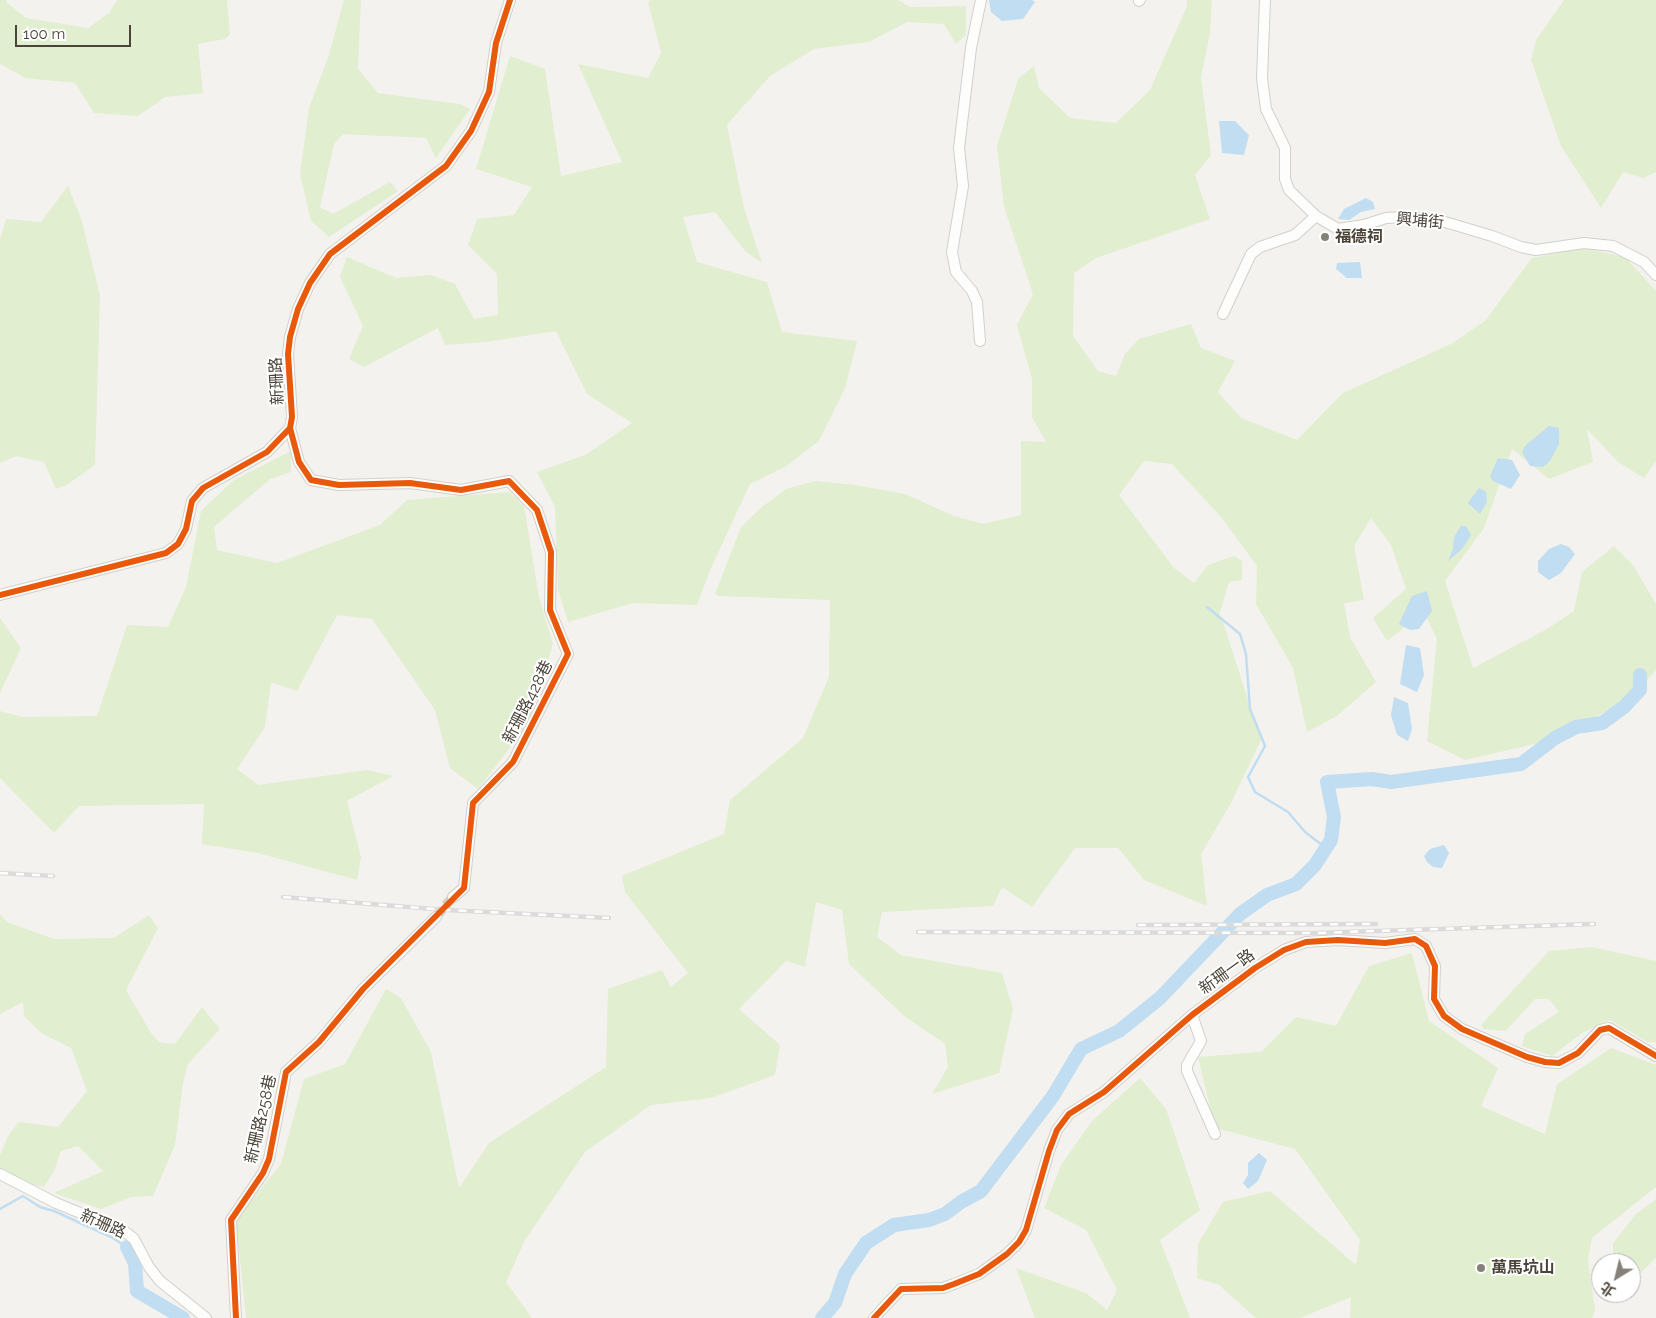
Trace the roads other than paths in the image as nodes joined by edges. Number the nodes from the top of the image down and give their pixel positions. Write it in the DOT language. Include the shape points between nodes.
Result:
graph roads {
  1 [pos="510,0"];
  2 [pos="981,0"];
  3 [pos="1265,0"];
  4 [pos="1316,216"];
  5 [pos="1656,275"];
  6 [pos="1223,314"];
  7 [pos="980,341"];
  8 [pos="290,428"];
  9 [pos="0,595"];
  10 [pos="453,897"];
  11 [pos="436,917"];
  12 [pos="1192,1015"];
  13 [pos="1656,1056"];
  14 [pos="1215,1134"];
  15 [pos="0,1174"];
  16 [pos="206,1318"];
  17 [pos="236,1318"];
  18 [pos="874,1318"];
  1 -- 8 [label="street, 新珊路" via="496,43 489,92 471,131 446,166 330,254 310,283 290,337"];
  2 -- 7 [label="street" via="971,48 960,139 963,186 952,252 956,272 977,302"];
  3 -- 4 [label="street, 興埔街" via="1262,78 1266,109 1285,148 1285,179 1289,190"];
  4 -- 5 [label="street, 興埔街" via="1338,229 1403,216 1435,219 1536,250 1584,243 1612,246 1644,262"];
  4 -- 6 [label="street" via="1295,235 1260,247 1251,254"];
  8 -- 9 [label="street, 新珊路" via="267,452 203,488 192,501 186,529 178,544 166,553"];
  8 -- 10 [label="street, 新珊路428巷" via="299,462 311,480 339,485 410,483 461,490 509,481 537,510 551,552 550,610 568,654 513,762 473,803 464,888"];
  11 -- 17 [label="street, 新珊路258巷" via="363,989 319,1042 286,1072 269,1159 231,1220"];
  12 -- 13 [label="street, 新珊一路" via="1255,968 1284,950 1306,942 1416,940 1426,946 1435,966 1434,999 1444,1016 1462,1029 1545,1062 1559,1063 1578,1053 1594,1034 1609,1028"];
  12 -- 14 [label="street" via="1201,1041 1187,1065 1187,1071"];
  12 -- 18 [label="street, 新珊一路" via="1104,1092 1069,1114 1049,1151 1026,1230 1019,1242 979,1274 954,1284 943,1288 901,1289"];
  15 -- 16 [label="street, 新珊路" via="56,1203 124,1231 134,1239 160,1281"];
}
